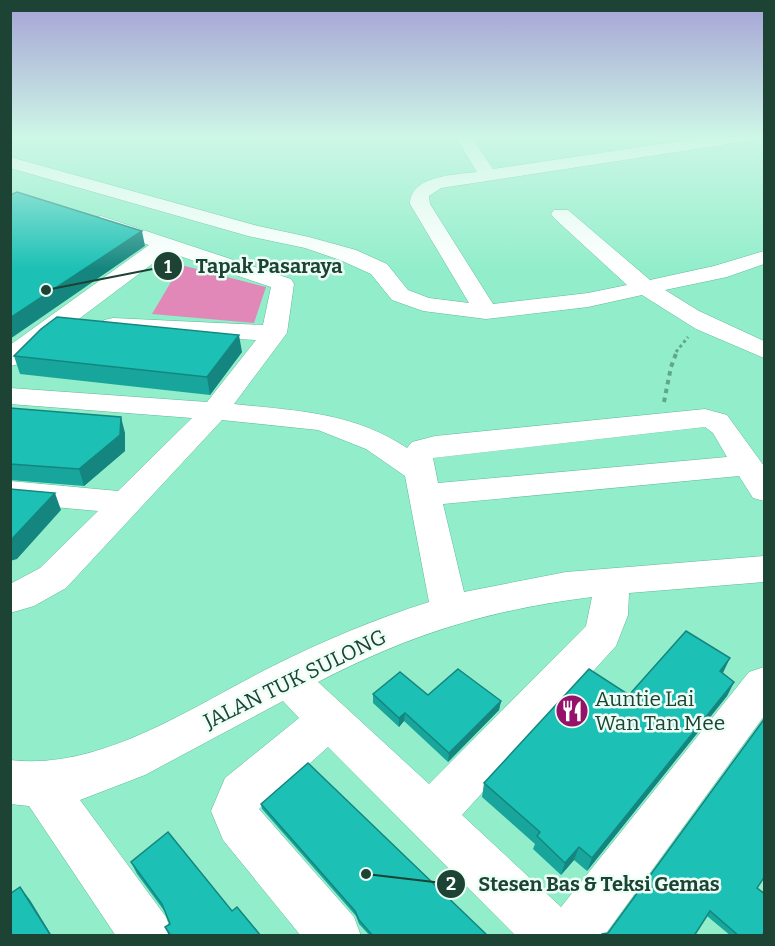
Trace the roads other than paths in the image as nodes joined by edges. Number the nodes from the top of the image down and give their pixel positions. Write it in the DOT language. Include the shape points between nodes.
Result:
graph roads {
  1 [pos="74,180"];
  2 [pos="461,180"];
  3 [pos="561,214"];
  4 [pos="81,215"];
  5 [pos="166,243"];
  6 [pos="765,257"];
  7 [pos="646,289"];
  8 [pos="486,312"];
  9 [pos="60,322"];
  10 [pos="274,333"];
  11 [pos="765,350"];
  12 [pos="10,358"];
  13 [pos="10,396"];
  14 [pos="215,411"];
  15 [pos="756,478"];
  16 [pos="423,483"];
  17 [pos="10,492"];
  18 [pos="127,503"];
  19 [pos="765,569"];
  20 [pos="612,581"];
  21 [pos="10,599"];
  22 [pos="449,610"];
  23 [pos="287,679"];
  24 [pos="765,684"];
  25 [pos="329,719"];
  26 [pos="21,788"];
  27 [pos="430,816"];
  28 [pos="147,936"];
  29 [pos="335,936"];
  30 [pos="554,936"];
  31 [pos="571,936"];
  1 -- 8 [label="street" via="348,255 379,269 400,295 423,304"];
  2 -- 8 [label="street" via="435,184 418,200"];
  3 -- 7 [label="street"];
  4 -- 5 [label="street"];
  5 -- 9 [label="street"];
  5 -- 10 [label="street" via="283,284"];
  6 -- 7 [label="street"];
  7 -- 8 [label="street"];
  7 -- 11 [label="street" via="684,312"];
  9 -- 10 [label="street"];
  9 -- 12 [label="street"];
  10 -- 14 [label="street"];
  13 -- 14 [label="street"];
  14 -- 16 [label="street" via="323,422 377,442"];
  14 -- 18 [label="street"];
  15 -- 16 [label="street"];
  15 -- 16 [label="street" via="721,424 705,418 435,446 423,449 417,457"];
  16 -- 22 [label="street"];
  17 -- 18 [label="street"];
  18 -- 21 [label="street" via="53,578"];
  19 -- 20 [label="street, JALAN TUK SULONG"];
  20 -- 22 [label="street, JALAN TUK SULONG" via="535,590"];
  20 -- 27 [label="street" via="609,615 602,636"];
  22 -- 23 [label="street, JALAN TUK SULONG" via="350,648"];
  23 -- 25 [label="street"];
  23 -- 26 [label="street, JALAN TUK SULONG" via="148,752 80,778"];
  24 -- 31 [label="street"];
  25 -- 27 [label="street"];
  25 -- 29 [label="street" via="241,794 235,811 240,823"];
  26 -- 28 [label="street"];
  27 -- 30 [label="street"];
}
